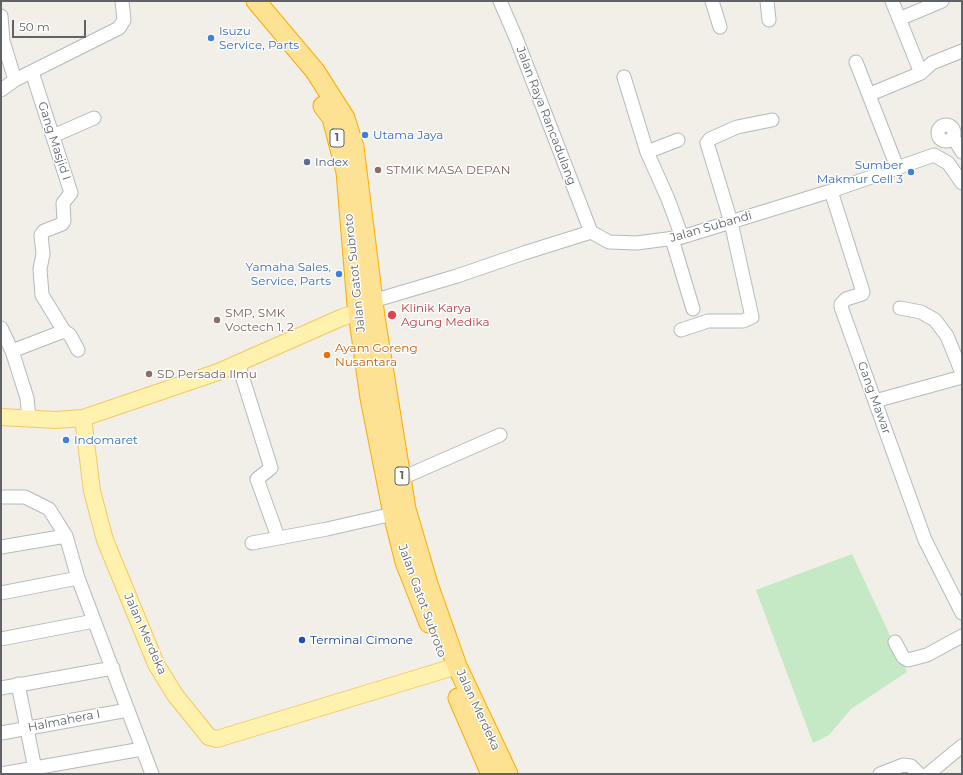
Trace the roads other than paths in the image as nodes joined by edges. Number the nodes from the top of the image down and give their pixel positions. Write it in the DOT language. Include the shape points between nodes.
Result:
graph roads {
  1 [pos="122,1"];
  2 [pos="241,1"];
  3 [pos="256,1"];
  4 [pos="500,1"];
  5 [pos="767,1"];
  6 [pos="892,1"];
  7 [pos="942,1"];
  8 [pos="715,2"];
  9 [pos="1,16"];
  10 [pos="899,19"];
  11 [pos="769,20"];
  12 [pos="720,27"];
  13 [pos="962,51"];
  14 [pos="856,62"];
  15 [pos="32,72"];
  16 [pos="921,73"];
  17 [pos="624,77"];
  18 [pos="15,80"];
  19 [pos="1,90"];
  20 [pos="873,93"];
  21 [pos="94,118"];
  22 [pos="772,120"];
  23 [pos="952,132"];
  24 [pos="53,136"];
  25 [pos="678,140"];
  26 [pos="647,152"];
  27 [pos="962,152"];
  28 [pos="934,155"];
  29 [pos="897,167"];
  30 [pos="962,183"];
  31 [pos="831,191"];
  32 [pos="731,222"];
  33 [pos="591,232"];
  34 [pos="677,238"];
  35 [pos="366,307"];
  36 [pos="900,308"];
  37 [pos="693,309"];
  38 [pos="1,328"];
  39 [pos="680,330"];
  40 [pos="64,331"];
  41 [pos="78,350"];
  42 [pos="12,351"];
  43 [pos="238,363"];
  44 [pos="962,372"];
  45 [pos="962,378"];
  46 [pos="386,391"];
  47 [pos="875,400"];
  48 [pos="1,417"];
  49 [pos="29,418"];
  50 [pos="83,418"];
  51 [pos="500,435"];
  52 [pos="402,478"];
  53 [pos="1,497"];
  54 [pos="393,514"];
  55 [pos="66,536"];
  56 [pos="278,538"];
  57 [pos="252,543"];
  58 [pos="1,547"];
  59 [pos="78,578"];
  60 [pos="1,593"];
  61 [pos="962,612"];
  62 [pos="94,621"];
  63 [pos="962,636"];
  64 [pos="1,639"];
  65 [pos="895,642"];
  66 [pos="113,668"];
  67 [pos="452,668"];
  68 [pos="18,684"];
  69 [pos="1,688"];
  70 [pos="128,710"];
  71 [pos="28,728"];
  72 [pos="1,733"];
  73 [pos="962,746"];
  74 [pos="142,749"];
  75 [pos="35,771"];
  76 [pos="1,774"];
  77 [pos="152,774"];
  78 [pos="491,774"];
  79 [pos="508,774"];
  80 [pos="880,774"];
  81 [pos="919,774"];
  82 [pos="928,774"];
  1 -- 15 [label="street" via="124,20 119,28"];
  2 -- 35 [label="highway, Jalan Gatot Subroto / 1" via="302,75 332,118 346,172"];
  3 -- 35 [label="highway, Jalan Gatot Subroto / 1" via="315,71 345,118 354,147"];
  4 -- 33 [label="street, Jalan Raya Rancadulang"];
  5 -- 11 [label="street"];
  6 -- 10 [label="street"];
  7 -- 10 [label="street"];
  8 -- 12 [label="street"];
  9 -- 18 [label="street" via="3,41"];
  10 -- 16 [label="street"];
  13 -- 16 [label="street" via="932,64"];
  14 -- 29 [label="street"];
  15 -- 18 [label="street"];
  15 -- 24 [label="street, Gang Masjid I"];
  16 -- 20 [label="street"];
  17 -- 26 [label="street"];
  18 -- 19 [label="street"];
  21 -- 24 [label="street"];
  22 -- 32 [label="street" via="737,127 707,142"];
  23 -- 27 [label="street"];
  23 -- 28 [label="street" via="936,145"];
  24 -- 40 [label="street, Gang Masjid I" via="71,193 63,203 62,224 44,231 41,235 43,254 40,269 42,295"];
  25 -- 26 [label="street"];
  26 -- 34 [label="street" via="668,199"];
  28 -- 29 [label="street, Jalan Subandi"];
  28 -- 30 [label="street" via="948,163"];
  29 -- 31 [label="street, Jalan Subandi"];
  31 -- 32 [label="street, Jalan Subandi"];
  31 -- 47 [label="street, Gang Mawar" via="863,292 846,299 841,307"];
  32 -- 34 [label="street, Jalan Subandi"];
  32 -- 39 [label="street" via="752,317 742,321 708,321"];
  33 -- 34 [label="street, Jalan Subandi" via="609,242 637,243"];
  33 -- 35 [label="street"];
  34 -- 37 [label="street"];
  35 -- 43 [label="main road"];
  35 -- 46 [label="highway, Jalan Gatot Subroto / 1"];
  35 -- 54 [label="highway, Jalan Gatot Subroto / 1" via="370,398"];
  36 -- 44 [label="street" via="921,312 935,320 947,336"];
  38 -- 42 [label="street"];
  40 -- 41 [label="street, Gang Masjid I" via="70,335"];
  40 -- 42 [label="street"];
  42 -- 49 [label="street" via="27,398"];
  43 -- 50 [label="main road"];
  43 -- 56 [label="street" via="271,468 257,479"];
  45 -- 47 [label="street"];
  46 -- 52 [label="highway, Jalan Merdeka / 1"];
  47 -- 61 [label="street, Gang Mawar" via="925,540"];
  48 -- 49 [label="main road"];
  49 -- 50 [label="main road"];
  50 -- 67 [label="main road, Jalan Merdeka" via="92,492 105,540 156,664 175,695 209,737 217,739"];
  51 -- 52 [label="street"];
  52 -- 67 [label="highway, Jalan Merdeka / 1" via="406,510"];
  53 -- 55 [label="street" via="25,496 49,509"];
  54 -- 56 [label="street"];
  54 -- 67 [label="highway, Jalan Gatot Subroto / 1" via="405,562"];
  55 -- 58 [label="street"];
  55 -- 59 [label="street"];
  56 -- 57 [label="street"];
  59 -- 60 [label="street"];
  59 -- 62 [label="street"];
  62 -- 64 [label="street"];
  62 -- 66 [label="street"];
  63 -- 65 [label="street" via="927,655 908,660 903,657"];
  66 -- 68 [label="street"];
  66 -- 70 [label="street"];
  67 -- 78 [label="highway, Jalan Gatot Subroto / 1"];
  67 -- 79 [label="highway, Jalan Merdeka / 1"];
  68 -- 69 [label="street"];
  68 -- 71 [label="street"];
  70 -- 71 [label="street, Halmahera I"];
  70 -- 74 [label="street"];
  71 -- 72 [label="street, Halmahera I"];
  71 -- 75 [label="street"];
  73 -- 82 [label="street"];
  74 -- 75 [label="street"];
  74 -- 77 [label="street"];
  75 -- 76 [label="street"];
  80 -- 81 [label="street" via="903,765 911,766"];
}
